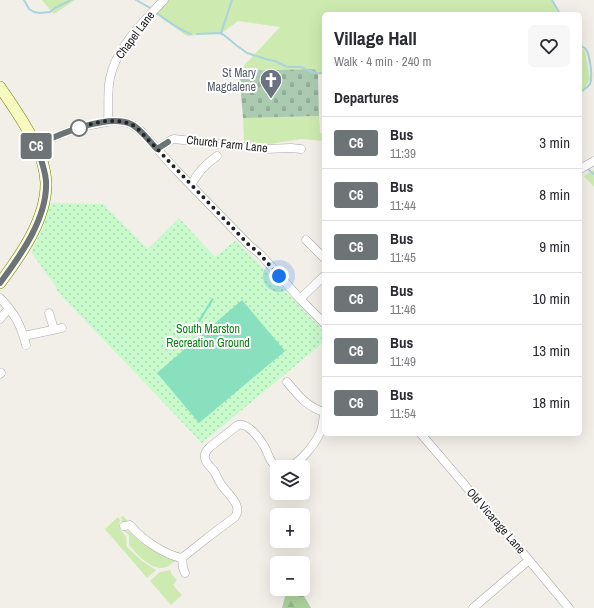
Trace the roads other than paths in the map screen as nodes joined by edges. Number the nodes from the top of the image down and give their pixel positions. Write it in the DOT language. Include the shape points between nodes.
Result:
graph roads {
  1 [pos="164,0"];
  2 [pos="0,87"];
  3 [pos="108,122"];
  4 [pos="36,145"];
  5 [pos="157,149"];
  6 [pos="301,150"];
  7 [pos="217,156"];
  8 [pos="592,162"];
  9 [pos="582,168"];
  10 [pos="191,185"];
  11 [pos="306,240"];
  12 [pos="322,256"];
  13 [pos="322,278"];
  14 [pos="0,282"];
  15 [pos="0,298"];
  16 [pos="300,299"];
  17 [pos="9,308"];
  18 [pos="49,313"];
  19 [pos="0,319"];
  20 [pos="322,322"];
  21 [pos="24,336"];
  22 [pos="26,345"];
  23 [pos="287,382"];
  24 [pos="322,412"];
  25 [pos="322,427"];
  26 [pos="423,436"];
  27 [pos="270,460"];
  28 [pos="299,460"];
  29 [pos="124,526"];
  30 [pos="182,558"];
  31 [pos="529,560"];
  32 [pos="185,573"];
  33 [pos="473,608"];
  34 [pos="569,608"];
  1 -- 3 [label="street, Chapel Lane" via="128,42 114,64 109,85"];
  2 -- 4 [label="street"];
  3 -- 4 [label="street" via="78,128"];
  3 -- 5 [label="street" via="125,122 134,126"];
  4 -- 14 [label="street" via="46,181 42,209 27,242"];
  5 -- 6 [label="street, Church Farm Lane" via="174,139 265,149"];
  5 -- 10 [label="street"];
  7 -- 10 [label="street" via="206,164"];
  8 -- 9 [label="street"];
  10 -- 16 [label="street" via="258,252"];
  11 -- 12 [label="street"];
  13 -- 16 [label="street"];
  15 -- 17 [label="street"];
  16 -- 20 [label="street"];
  17 -- 19 [label="street"];
  17 -- 21 [label="street" via="18,320"];
  18 -- 21 [label="street" via="58,328"];
  21 -- 22 [label="street"];
  23 -- 24 [label="street" via="310,406"];
  25 -- 28 [label="street" via="318,438"];
  26 -- 31 [label="street, Old Vicarage Lane"];
  27 -- 30 [label="street" via="263,445 244,424 238,424 210,447 204,457 235,502 237,514"];
  29 -- 30 [label="street" via="130,525 148,542"];
  30 -- 32 [label="street"];
  31 -- 33 [label="street"];
  31 -- 34 [label="street, Old Vicarage Lane"];
}
